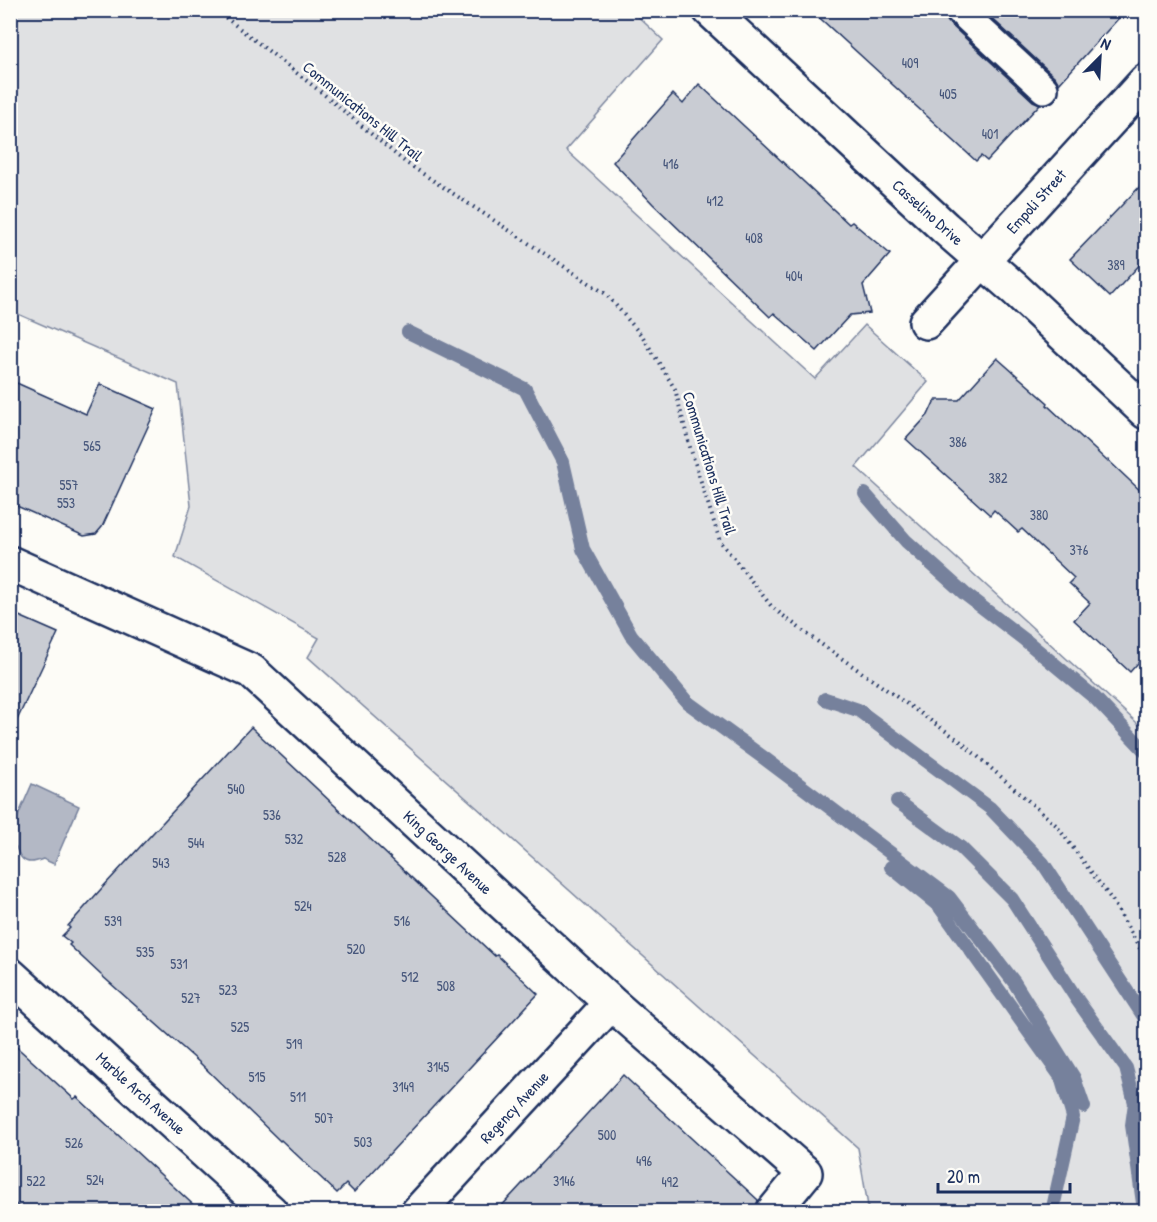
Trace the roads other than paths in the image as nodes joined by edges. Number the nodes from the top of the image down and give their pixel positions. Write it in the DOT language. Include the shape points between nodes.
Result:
graph roads {
  1 [pos="710,10"];
  2 [pos="959,10"];
  3 [pos="1146,81"];
  4 [pos="1044,89"];
  5 [pos="982,261"];
  6 [pos="926,322"];
  7 [pos="1146,412"];
  8 [pos="10,563"];
  9 [pos="10,975"];
  10 [pos="612,1003"];
  11 [pos="271,1212"];
  12 [pos="417,1212"];
  13 [pos="773,1212"];
  1 -- 5 [label="street, Casselino Drive"];
  2 -- 4 [label="lane"];
  3 -- 5 [label="street, Empoli Street"];
  5 -- 6 [label="street, Empoli Street"];
  5 -- 7 [label="street, Casselino Drive"];
  8 -- 10 [label="street, King George Avenue" via="251,671"];
  9 -- 11 [label="street, Marble Arch Avenue"];
  10 -- 12 [label="street, Regency Avenue"];
  10 -- 13 [label="street, King George Avenue" via="805,1173"];
}
